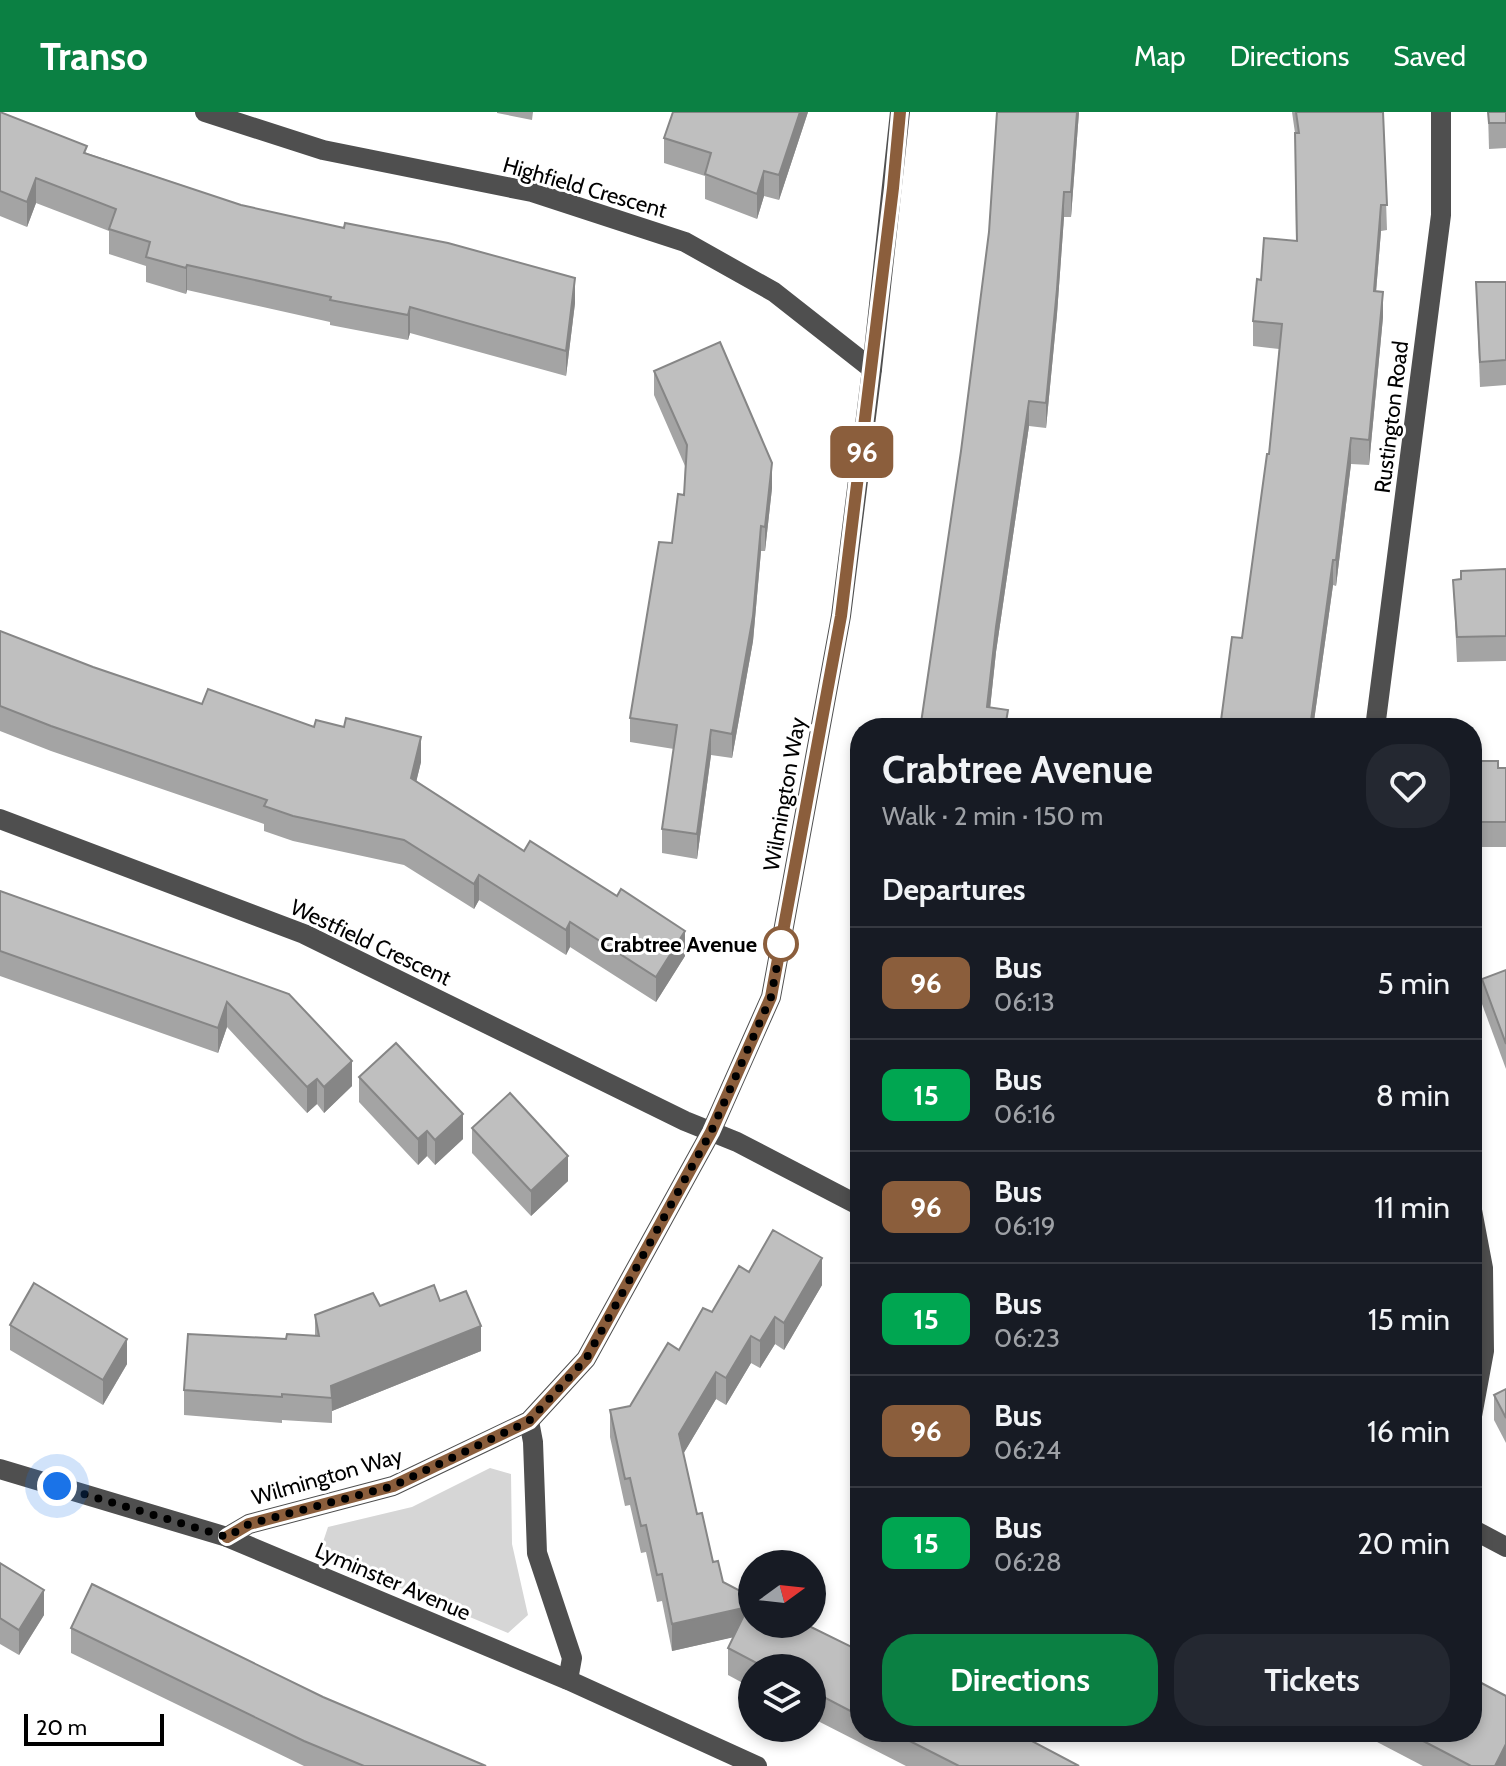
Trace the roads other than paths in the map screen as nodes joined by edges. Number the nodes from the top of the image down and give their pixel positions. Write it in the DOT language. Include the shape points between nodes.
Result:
graph roads {
  1 [pos="205,112"];
  2 [pos="900,112"];
  3 [pos="1441,112"];
  4 [pos="872,369"];
  5 [pos="1376,718"];
  6 [pos="0,819"];
  7 [pos="711,1132"];
  8 [pos="850,1201"];
  9 [pos="1482,1263"];
  10 [pos="1482,1362"];
  11 [pos="529,1421"];
  12 [pos="0,1469"];
  13 [pos="1482,1534"];
  14 [pos="227,1537"];
  15 [pos="1506,1547"];
  16 [pos="568,1680"];
  17 [pos="757,1766"];
  1 -- 4 [label="street, Highfield Crescent" via="323,150 532,192 685,242 774,292"];
  2 -- 4 [label="street, Wilmington Way"];
  3 -- 5 [label="street, Rustington Road" via="1441,215"];
  4 -- 7 [label="street, Wilmington Way" via="841,616 771,997"];
  6 -- 7 [label="street, Westfield Crescent" via="304,934"];
  7 -- 8 [label="street"];
  7 -- 11 [label="street, Wilmington Way" via="586,1359"];
  9 -- 10 [label="street"];
  11 -- 14 [label="street, Wilmington Way" via="393,1486 249,1524"];
  11 -- 16 [label="street" via="537,1553 572,1658"];
  12 -- 14 [label="street, Lyminster Avenue"];
  13 -- 15 [label="street"];
  14 -- 16 [label="street, Lyminster Avenue"];
  16 -- 17 [label="street, Lyminster Avenue"];
}
